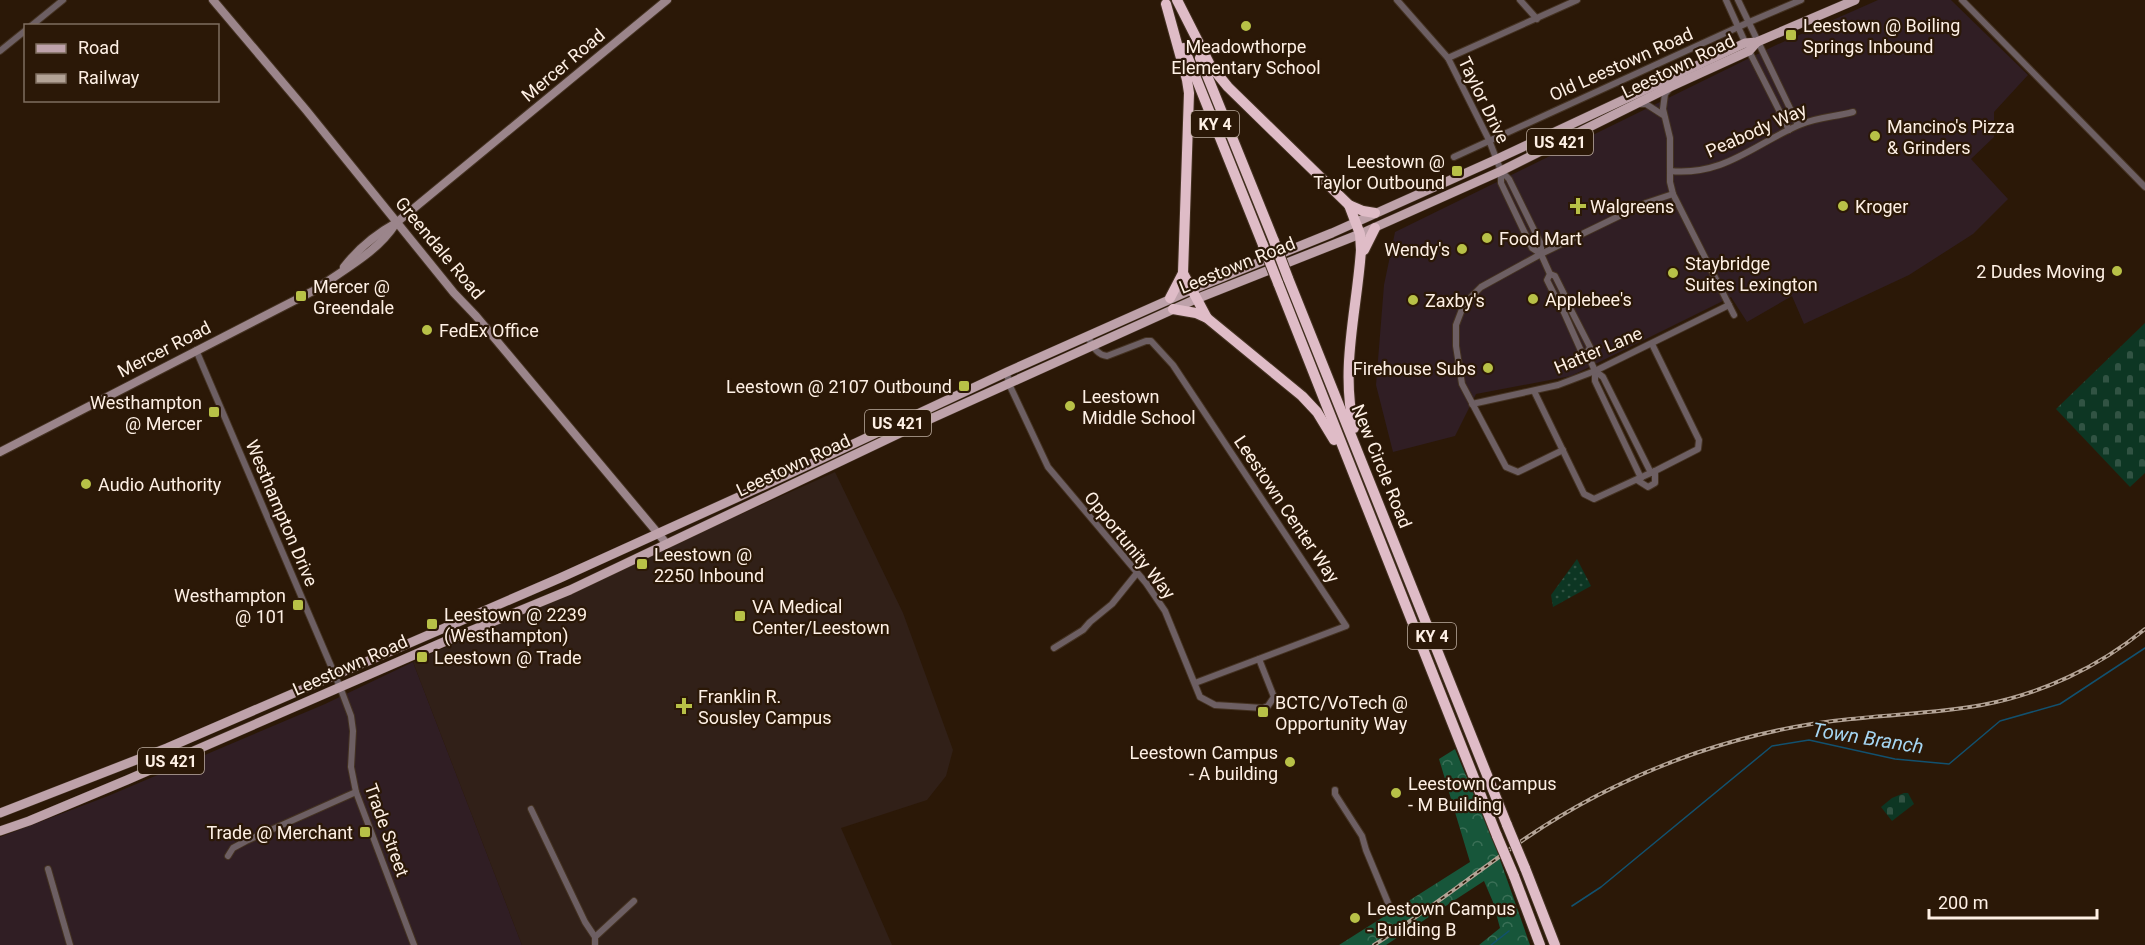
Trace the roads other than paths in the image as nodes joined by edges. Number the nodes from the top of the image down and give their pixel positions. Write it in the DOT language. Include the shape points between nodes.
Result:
graph roads {
  1 [pos="63,0"];
  2 [pos="213,0"];
  3 [pos="667,0"];
  4 [pos="1177,0"];
  5 [pos="1397,0"];
  6 [pos="1520,0"];
  7 [pos="1577,0"];
  8 [pos="1726,0"];
  9 [pos="1738,0"];
  10 [pos="1801,0"];
  11 [pos="1855,0"];
  12 [pos="1962,0"];
  13 [pos="1165,2"];
  14 [pos="1537,19"];
  15 [pos="1748,22"];
  16 [pos="34,24"];
  17 [pos="1738,27"];
  18 [pos="24,32"];
  19 [pos="1756,42"];
  20 [pos="1747,47"];
  21 [pos="0,51"];
  22 [pos="1448,58"];
  23 [pos="1670,87"];
  24 [pos="1636,105"];
  25 [pos="1853,112"];
  26 [pos="1663,115"];
  27 [pos="1798,125"];
  28 [pos="1789,130"];
  29 [pos="1489,140"];
  30 [pos="1454,157"];
  31 [pos="1497,159"];
  32 [pos="1501,171"];
  33 [pos="1670,171"];
  34 [pos="2145,187"];
  35 [pos="1673,194"];
  36 [pos="1349,205"];
  37 [pos="1375,213"];
  38 [pos="1355,222"];
  39 [pos="396,223"];
  40 [pos="1375,228"];
  41 [pos="1360,234"];
  42 [pos="1541,254"];
  43 [pos="1361,259"];
  44 [pos="1183,273"];
  45 [pos="1550,274"];
  46 [pos="1283,281"];
  47 [pos="1193,294"];
  48 [pos="1565,296"];
  49 [pos="1557,300"];
  50 [pos="1172,304"];
  51 [pos="1729,305"];
  52 [pos="1565,306"];
  53 [pos="1734,315"];
  54 [pos="1207,318"];
  55 [pos="1090,340"];
  56 [pos="1652,344"];
  57 [pos="196,350"];
  58 [pos="1595,371"];
  59 [pos="1007,372"];
  60 [pos="1009,384"];
  61 [pos="1534,391"];
  62 [pos="1472,404"];
  63 [pos="1356,446"];
  64 [pos="1563,450"];
  65 [pos="0,452"];
  66 [pos="1350,466"];
  67 [pos="1653,472"];
  68 [pos="1639,479"];
  69 [pos="657,534"];
  70 [pos="666,543"];
  71 [pos="1137,573"];
  72 [pos="1054,648"];
  73 [pos="1259,659"];
  74 [pos="336,676"];
  75 [pos="1195,683"];
  76 [pos="340,687"];
  77 [pos="1335,790"];
  78 [pos="356,792"];
  79 [pos="531,809"];
  80 [pos="0,813"];
  81 [pos="0,831"];
  82 [pos="228,856"];
  83 [pos="48,869"];
  84 [pos="634,902"];
  85 [pos="1391,910"];
  86 [pos="595,941"];
  87 [pos="70,945"];
  88 [pos="414,945"];
  89 [pos="1540,945"];
  90 [pos="1555,945"];
  1 -- 16 [label="street"];
  2 -- 39 [label="street, Greendale Road"];
  3 -- 39 [label="street, Mercer Road"];
  4 -- 36 [label="highway" via="1210,64 1228,87"];
  4 -- 46 [label="highway, New Circle Road / KY 4, bridge" via="1274,241"];
  5 -- 22 [label="street, Taylor Drive"];
  6 -- 14 [label="street"];
  7 -- 14 [label="street"];
  8 -- 17 [label="street"];
  9 -- 15 [label="street"];
  10 -- 15 [label="street, Old Leestown Road"];
  11 -- 19 [label="main road, Leestown Road / US 421"];
  12 -- 34 [label="street"];
  13 -- 44 [label="highway" via="1189,93"];
  13 -- 46 [label="highway, New Circle Road / KY 4, bridge" via="1263,245"];
  14 -- 22 [label="street"];
  15 -- 17 [label="street, Old Leestown Road"];
  15 -- 19 [label="street"];
  17 -- 20 [label="street"];
  17 -- 29 [label="street, Old Leestown Road"];
  18 -- 21 [label="street"];
  19 -- 20 [label="main road, Leestown Road / US 421"];
  19 -- 27 [label="street"];
  20 -- 23 [label="main road, Leestown Road / US 421"];
  20 -- 28 [label="street"];
  20 -- 31 [label="main road, Leestown Road / US 421"];
  22 -- 29 [label="street, Taylor Drive"];
  23 -- 24 [label="main road, Leestown Road / US 421"];
  23 -- 26 [label="street" via="1665,94"];
  24 -- 26 [label="street" via="1646,104"];
  24 -- 32 [label="main road, Leestown Road / US 421"];
  25 -- 27 [label="street, Peabody Way"];
  26 -- 33 [label="street" via="1670,138"];
  27 -- 28 [label="street, Peabody Way"];
  28 -- 33 [label="street, Peabody Way" via="1725,164 1698,171"];
  29 -- 30 [label="street, Old Leestown Road"];
  29 -- 31 [label="street, Taylor Drive"];
  31 -- 32 [label="street, Taylor Drive"];
  31 -- 37 [label="main road, Leestown Road / US 421"];
  32 -- 40 [label="main road, Leestown Road / US 421"];
  32 -- 42 [label="street, Taylor Drive" via="1509,179 1541,244"];
  33 -- 35 [label="street"];
  35 -- 42 [label="street"];
  35 -- 51 [label="street"];
  36 -- 37 [label="highway"];
  36 -- 38 [label="highway"];
  37 -- 38 [label="main road, Leestown Road / US 421"];
  38 -- 41 [label="highway"];
  38 -- 47 [label="main road, Leestown Road / US 421"];
  39 -- 57 [label="street, Mercer Road" via="387,237 358,262 315,290"];
  39 -- 69 [label="street, Greendale Road"];
  40 -- 41 [label="main road, Leestown Road / US 421"];
  40 -- 43 [label="highway"];
  41 -- 43 [label="highway"];
  41 -- 47 [label="main road, Leestown Road / US 421"];
  42 -- 45 [label="street, Taylor Drive"];
  42 -- 62 [label="street" via="1481,286 1464,304 1456,325 1456,346 1462,384"];
  43 -- 63 [label="highway" via="1348,367"];
  44 -- 47 [label="highway"];
  44 -- 50 [label="highway"];
  45 -- 48 [label="street" via="1556,276"];
  45 -- 49 [label="street" via="1547,280"];
  46 -- 63 [label="highway, New Circle Road / KY 4"];
  46 -- 66 [label="highway, New Circle Road / KY 4"];
  47 -- 50 [label="main road, Leestown Road / US 421"];
  47 -- 54 [label="highway"];
  48 -- 49 [label="street"];
  48 -- 52 [label="street"];
  49 -- 52 [label="street" via="1558,306"];
  50 -- 54 [label="highway"];
  50 -- 55 [label="main road, Leestown Road / US 421"];
  51 -- 53 [label="street"];
  51 -- 56 [label="street, Hatter Lane"];
  52 -- 58 [label="street" via="1582,353 1587,353"];
  54 -- 66 [label="highway" via="1310,403"];
  55 -- 59 [label="main road, Leestown Road / US 421"];
  55 -- 60 [label="main road, Leestown Road / US 421"];
  55 -- 73 [label="street, Leestown Center Way" via="1097,352 1107,356 1146,341 1161,351 1346,626"];
  56 -- 58 [label="street, Hatter Lane"];
  56 -- 67 [label="street" via="1700,440 1695,452"];
  57 -- 65 [label="street, Mercer Road"];
  57 -- 74 [label="street, Westhampton Drive"];
  58 -- 61 [label="street, Hatter Lane"];
  58 -- 67 [label="street" via="1603,377"];
  58 -- 68 [label="street" via="1595,381"];
  59 -- 60 [label="street, Opportunity Way"];
  59 -- 69 [label="main road, Leestown Road / US 421"];
  60 -- 70 [label="main road, Leestown Road / US 421"];
  60 -- 71 [label="street, Opportunity Way" via="1048,468"];
  61 -- 62 [label="street, Hatter Lane"];
  61 -- 64 [label="street"];
  62 -- 64 [label="street" via="1510,471 1518,472"];
  63 -- 90 [label="highway, New Circle Road / KY 4, bridge"];
  64 -- 68 [label="street" via="1584,494 1590,498"];
  66 -- 89 [label="highway, New Circle Road / KY 4, bridge"];
  67 -- 68 [label="street"];
  67 -- 68 [label="street" via="1655,483 1648,487"];
  69 -- 70 [label="street, Greendale Road"];
  69 -- 74 [label="main road, Leestown Road / US 421"];
  70 -- 76 [label="main road, Leestown Road / US 421" via="570,590"];
  71 -- 72 [label="street" via="1112,604 1083,630"];
  71 -- 75 [label="street, Opportunity Way" via="1165,610"];
  73 -- 75 [label="street, Leestown Center Way"];
  73 -- 75 [label="street, Opportunity Way" via="1274,697 1263,708 1215,705 1200,697"];
  74 -- 76 [label="street, Westhampton Drive"];
  74 -- 80 [label="main road, Leestown Road / US 421"];
  76 -- 78 [label="street, Trade Street" via="352,723 351,767"];
  76 -- 81 [label="main road, Leestown Road / US 421"];
  77 -- 85 [label="street" via="1362,836"];
  78 -- 82 [label="street" via="246,841"];
  78 -- 88 [label="street, Trade Street"];
  79 -- 86 [label="street"];
  83 -- 87 [label="street"];
  84 -- 86 [label="street"];
}
